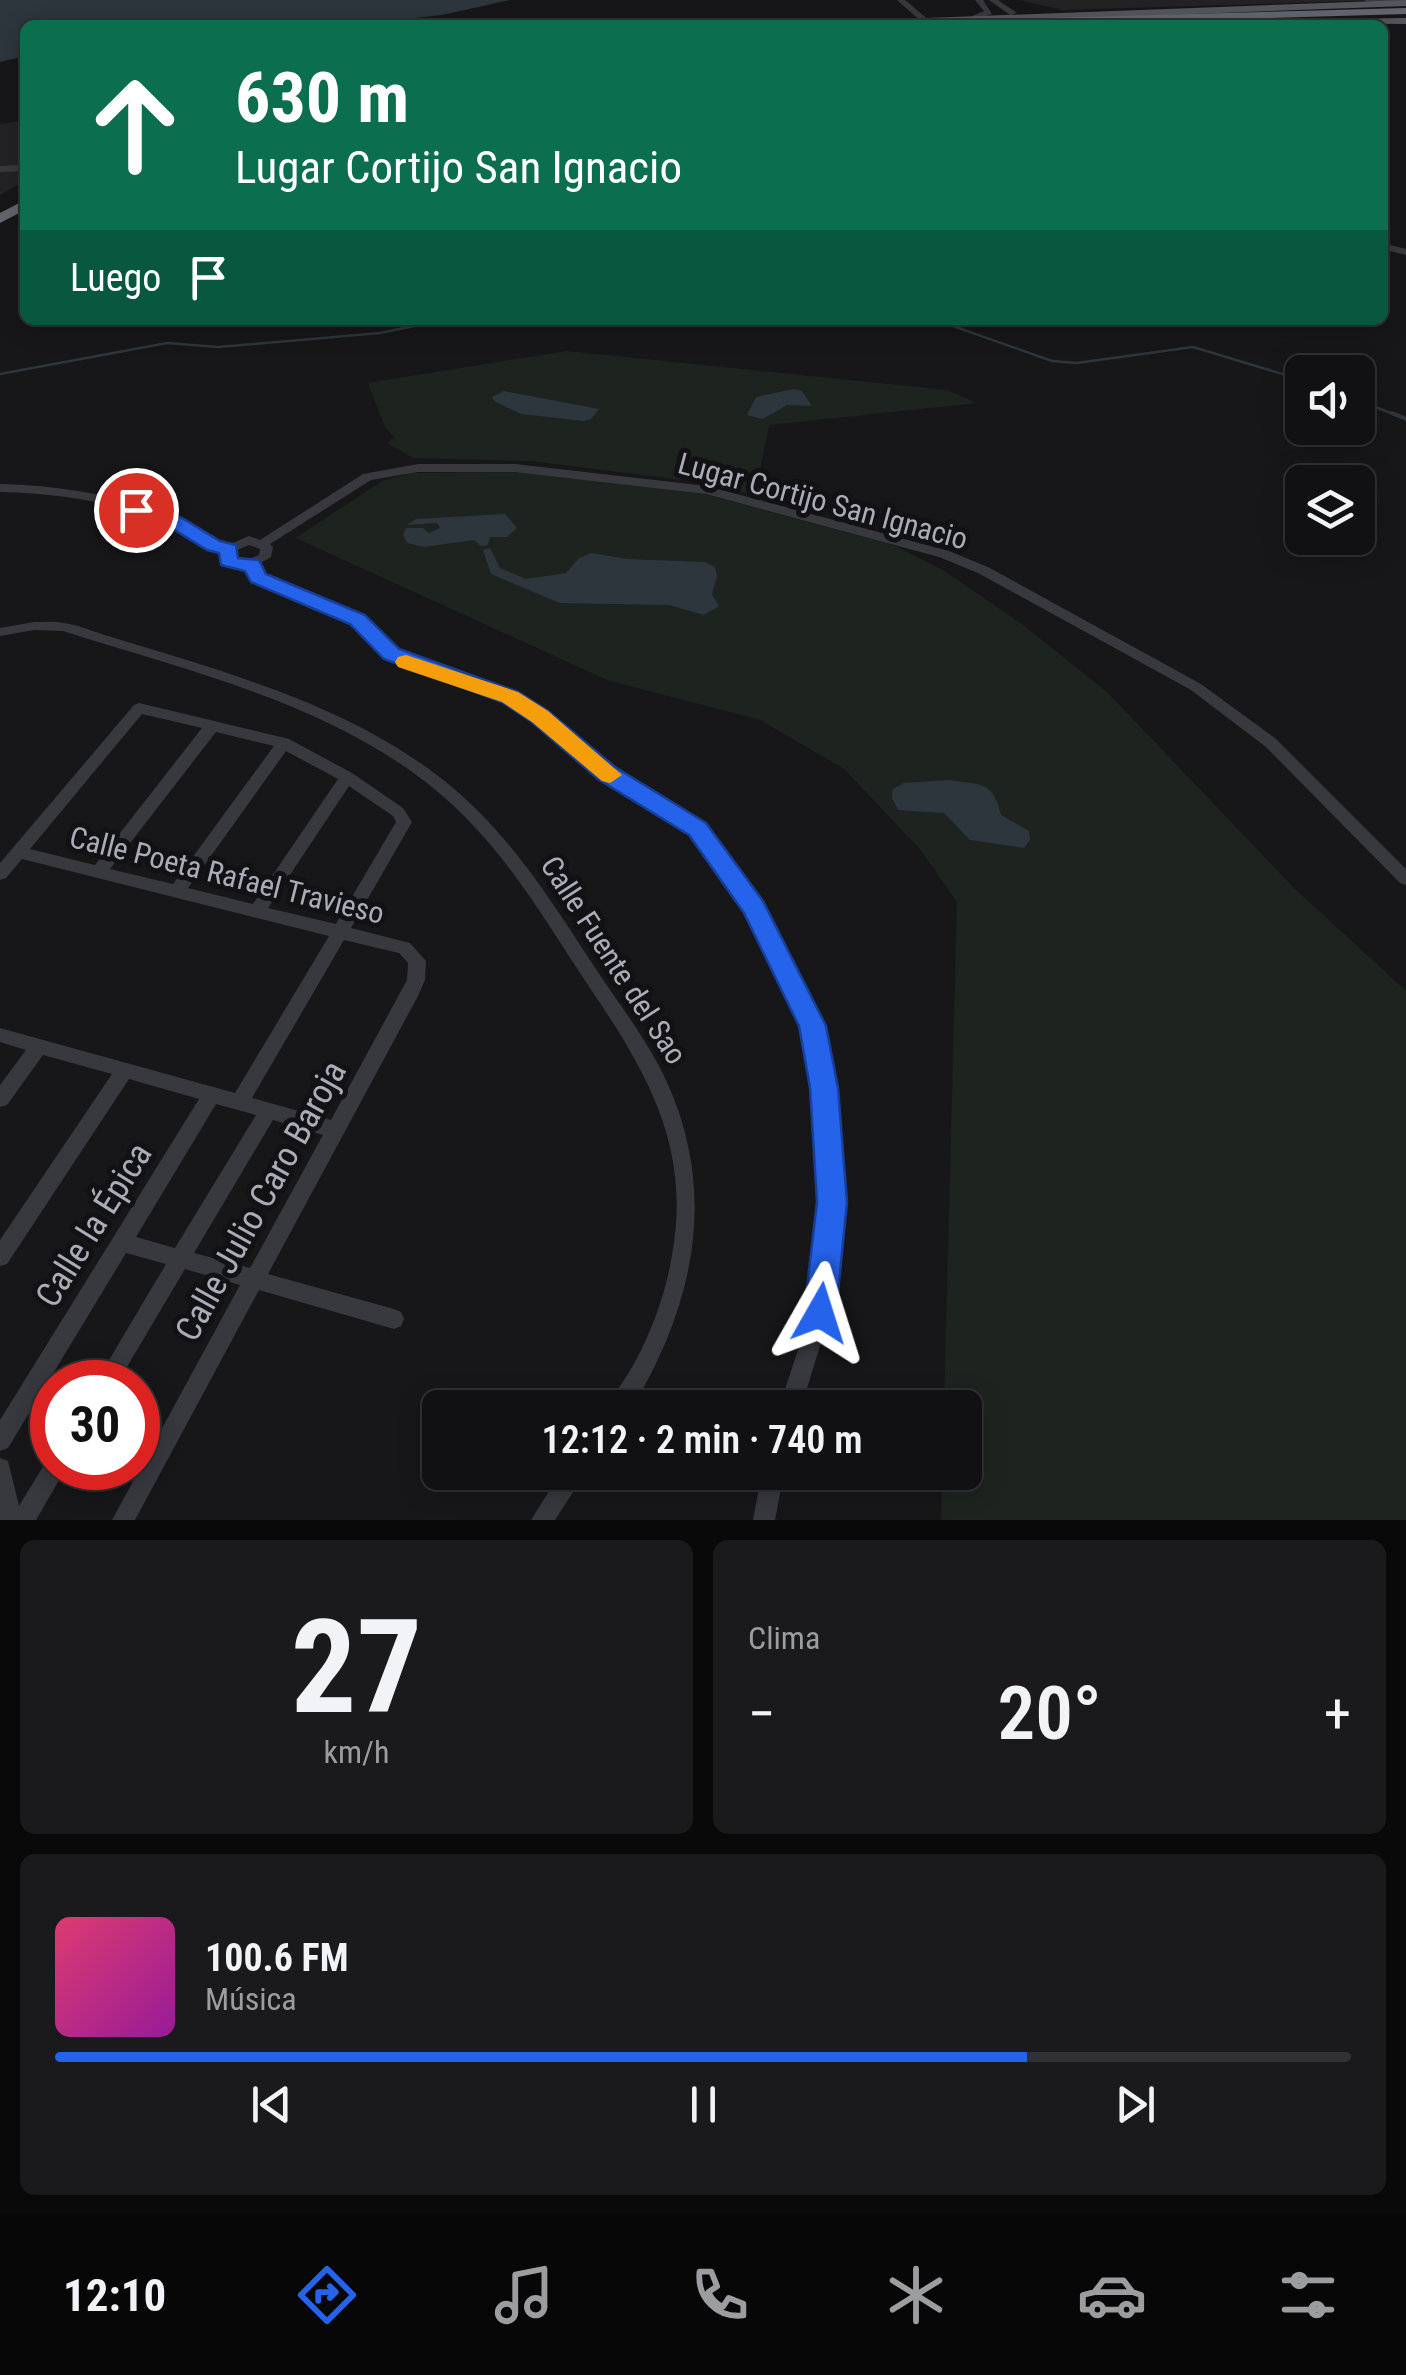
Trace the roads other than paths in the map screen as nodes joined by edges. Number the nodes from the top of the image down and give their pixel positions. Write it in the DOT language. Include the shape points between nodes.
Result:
graph roads {
  1 [pos="902,0"];
  2 [pos="979,0"];
  3 [pos="994,0"];
  4 [pos="1015,0"];
  5 [pos="1359,0"];
  6 [pos="1367,6"];
  7 [pos="1261,8"];
  8 [pos="1104,12"];
  9 [pos="1013,13"];
  10 [pos="1065,13"];
  11 [pos="1405,13"];
  12 [pos="975,18"];
  13 [pos="918,20"];
  14 [pos="1222,20"];
  15 [pos="1233,20"];
  16 [pos="1325,20"];
  17 [pos="0,488"];
  18 [pos="263,543"];
  19 [pos="229,549"];
  20 [pos="252,564"];
  21 [pos="3,631"];
  22 [pos="212,726"];
  23 [pos="284,743"];
  24 [pos="347,777"];
  25 [pos="18,852"];
  26 [pos="100,870"];
  27 [pos="0,874"];
  28 [pos="1406,879"];
  29 [pos="177,892"];
  30 [pos="258,910"];
  31 [pos="342,932"];
  32 [pos="416,961"];
  33 [pos="0,1035"];
  34 [pos="40,1045"];
  35 [pos="126,1069"];
  36 [pos="212,1095"];
  37 [pos="0,1098"];
  38 [pos="240,1102"];
  39 [pos="269,1110"];
  40 [pos="336,1130"];
  41 [pos="122,1242"];
  42 [pos="0,1257"];
  43 [pos="180,1258"];
  44 [pos="255,1280"];
  45 [pos="394,1319"];
  46 [pos="119,1360"];
  47 [pos="631,1390"];
  48 [pos="796,1390"];
  49 [pos="0,1440"];
  50 [pos="0,1470"];
  51 [pos="42,1490"];
  52 [pos="563,1490"];
  53 [pos="770,1490"];
  54 [pos="10,1520"];
  55 [pos="24,1520"];
  56 [pos="122,1520"];
  57 [pos="542,1520"];
  58 [pos="764,1520"];
  1 -- 13 [label="street"];
  2 -- 12 [label="street" via="989,12"];
  3 -- 9 [label="street"];
  4 -- 10 [label="main road"];
  5 -- 7 [label="street"];
  6 -- 11 [label="highway"];
  6 -- 15 [label="highway"];
  7 -- 8 [label="main road"];
  7 -- 11 [label="main road"];
  8 -- 10 [label="main road"];
  8 -- 15 [label="highway"];
  10 -- 12 [label="main road"];
  11 -- 14 [label="highway"];
  11 -- 16 [label="main road"];
  12 -- 13 [label="main road"];
  13 -- 15 [label="highway"];
  17 -- 19 [label="street" via="136,510"];
  18 -- 19 [label="street, Lugar Cortijo San Ignacio" via="250,540"];
  18 -- 20 [label="street" via="268,552"];
  18 -- 28 [label="street, Lugar Cortijo San Ignacio" via="368,477 394,469 516,468 707,490 944,554 1196,687 1270,743"];
  19 -- 20 [label="street" via="232,564"];
  20 -- 48 [label="street" via="258,578 358,620 391,654 510,697 540,716 606,773 698,829 754,908 812,1026 826,1107 832,1202 820,1313"];
  21 -- 47 [label="street, Calle Fuente del Sao" via="64,627 325,718 426,774 526,876 658,1083 677,1128 688,1226 680,1276"];
  22 -- 23 [label="street"];
  22 -- 25 [label="street" via="138,708"];
  22 -- 26 [label="street"];
  23 -- 24 [label="street"];
  23 -- 29 [label="street"];
  24 -- 30 [label="street"];
  24 -- 31 [label="street" via="404,822"];
  25 -- 26 [label="street, Calle Poeta Rafael Travieso"];
  25 -- 27 [label="street"];
  26 -- 29 [label="street, Calle Poeta Rafael Travieso"];
  29 -- 30 [label="street, Calle Poeta Rafael Travieso"];
  30 -- 31 [label="street, Calle Poeta Rafael Travieso"];
  31 -- 32 [label="street, Calle Poeta Rafael Travieso" via="404,948"];
  31 -- 38 [label="street"];
  32 -- 40 [label="street, Calle Julio Caro Baroja" via="409,996"];
  33 -- 34 [label="street"];
  34 -- 35 [label="street"];
  34 -- 37 [label="street"];
  35 -- 36 [label="street"];
  35 -- 42 [label="street"];
  36 -- 38 [label="street"];
  36 -- 41 [label="street, Calle la Épica"];
  38 -- 39 [label="street"];
  39 -- 40 [label="street"];
  39 -- 43 [label="street"];
  40 -- 44 [label="street, Calle Julio Caro Baroja"];
  41 -- 43 [label="street"];
  41 -- 49 [label="street, Calle la Épica"];
  43 -- 44 [label="street"];
  43 -- 46 [label="street"];
  44 -- 45 [label="street"];
  44 -- 56 [label="street, Calle Julio Caro Baroja"];
  50 -- 54 [label="street"];
  51 -- 55 [label="street"];
  52 -- 57 [label="street"];
  53 -- 58 [label="street"];
}
